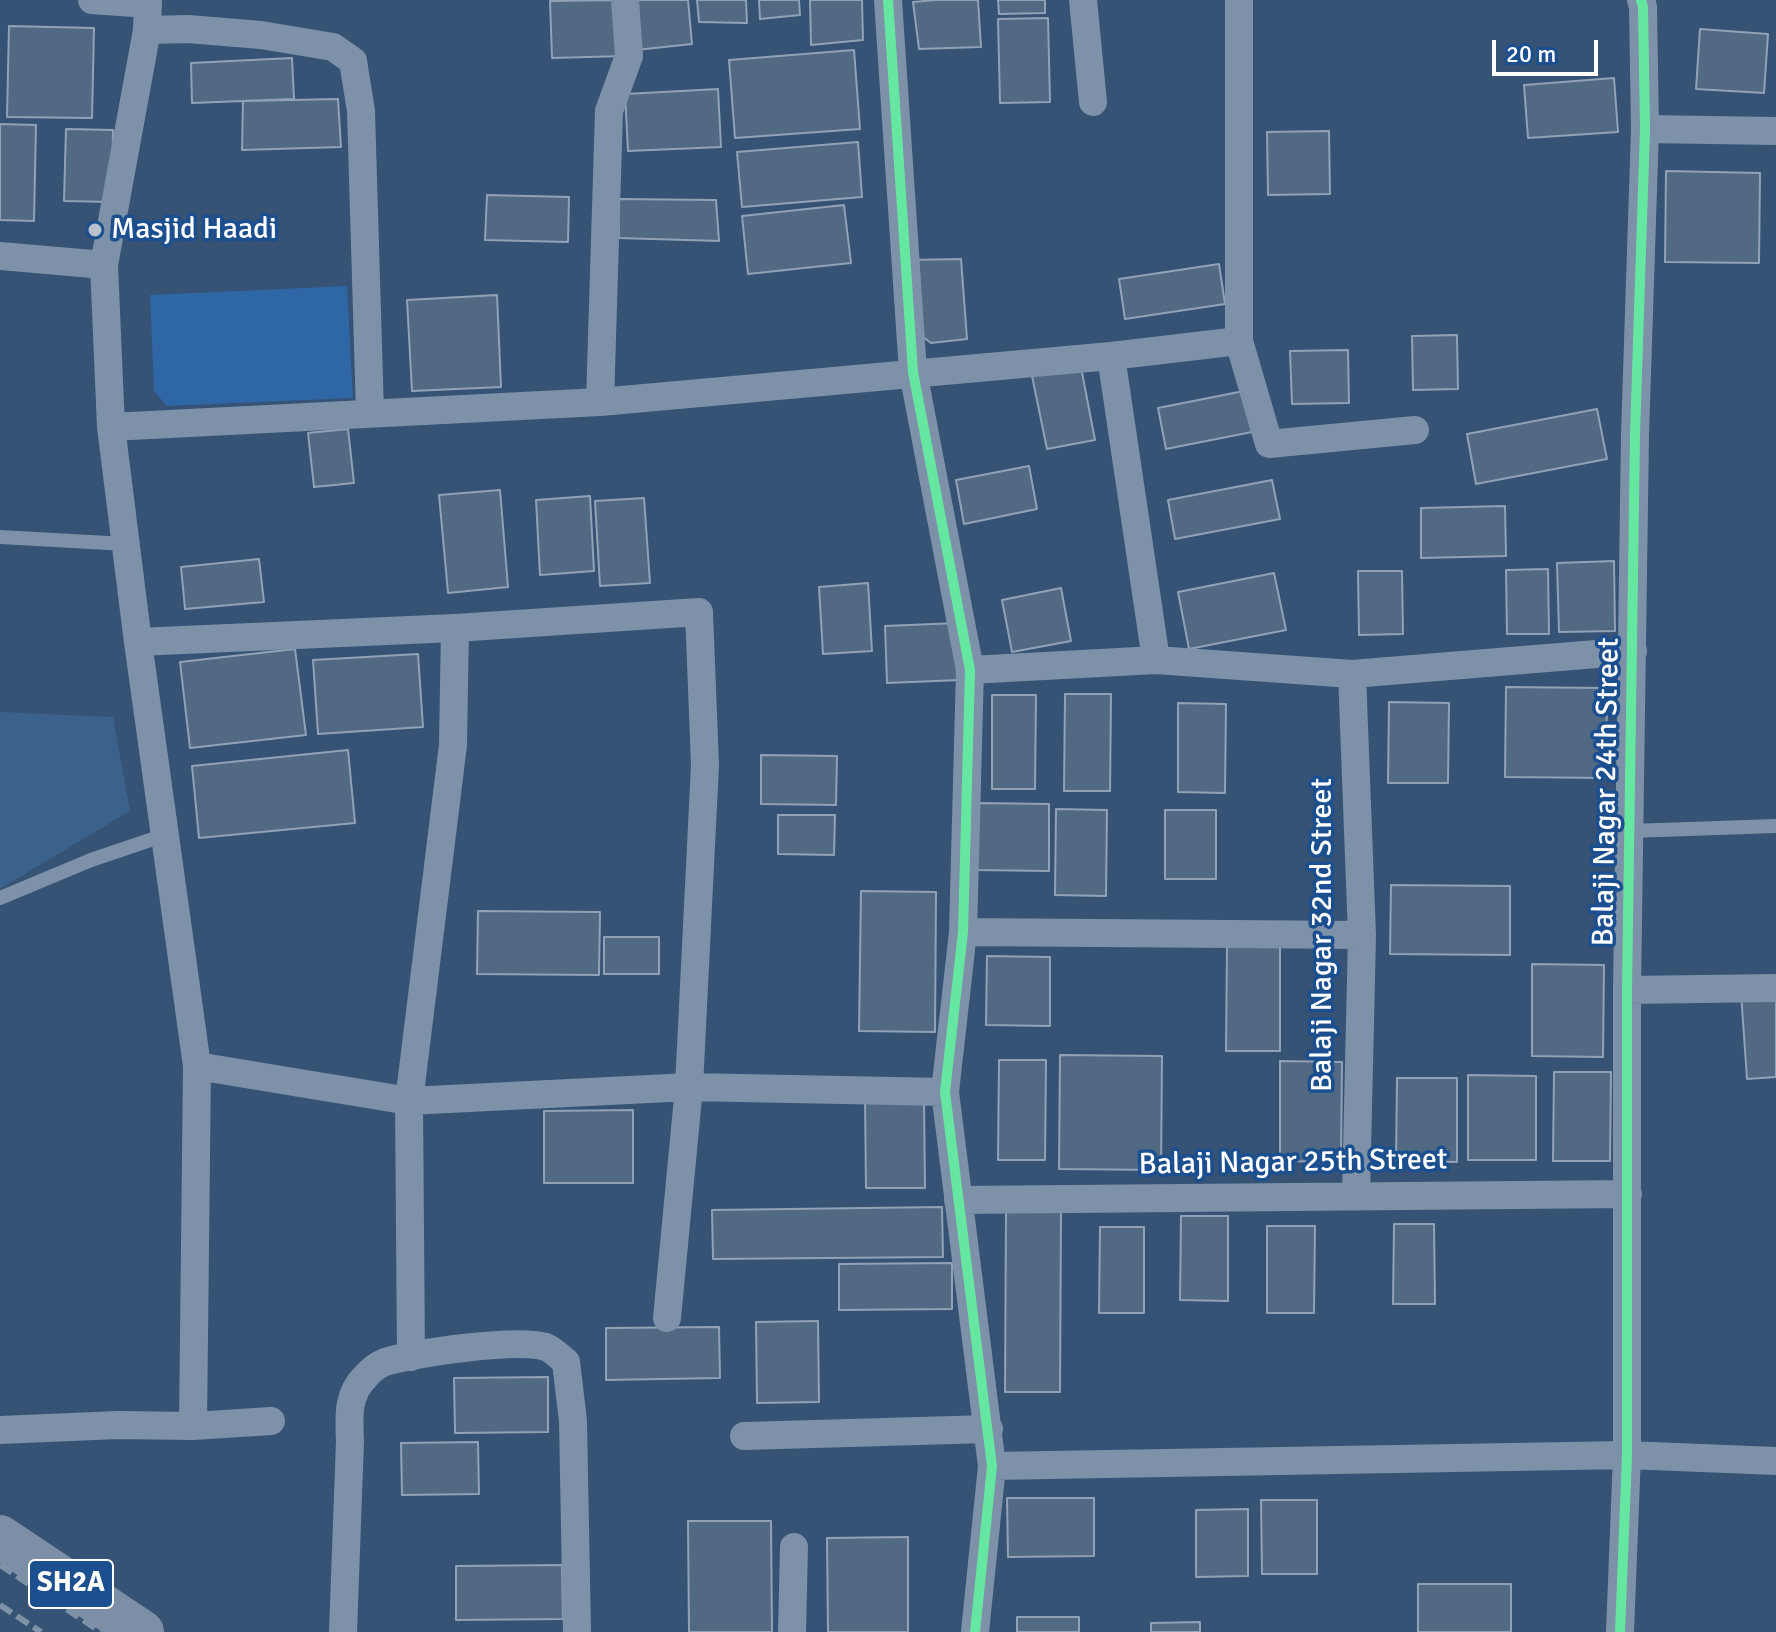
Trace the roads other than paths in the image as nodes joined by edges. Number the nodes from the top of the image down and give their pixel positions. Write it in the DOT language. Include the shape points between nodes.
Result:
graph roads {
  1 [pos="92,0"];
  2 [pos="625,0"];
  3 [pos="888,0"];
  4 [pos="1083,0"];
  5 [pos="1239,0"];
  6 [pos="1641,0"];
  7 [pos="148,11"];
  8 [pos="1093,102"];
  9 [pos="1645,129"];
  10 [pos="1776,131"];
  11 [pos="0,256"];
  12 [pos="104,265"];
  13 [pos="1239,341"];
  14 [pos="1111,356"];
  15 [pos="913,372"];
  16 [pos="600,402"];
  17 [pos="370,413"];
  18 [pos="111,427"];
  19 [pos="1415,430"];
  20 [pos="0,537"];
  21 [pos="126,544"];
  22 [pos="455,628"];
  23 [pos="138,642"];
  24 [pos="1633,651"];
  25 [pos="1156,660"];
  26 [pos="970,670"];
  27 [pos="1352,674"];
  28 [pos="1776,826"];
  29 [pos="1630,831"];
  30 [pos="165,835"];
  31 [pos="0,898"];
  32 [pos="963,932"];
  33 [pos="1362,935"];
  34 [pos="1776,988"];
  35 [pos="1627,990"];
  36 [pos="197,1066"];
  37 [pos="689,1087"];
  38 [pos="945,1092"];
  39 [pos="409,1101"];
  40 [pos="1628,1194"];
  41 [pos="1356,1195"];
  42 [pos="958,1200"];
  43 [pos="667,1318"];
  44 [pos="411,1357"];
  45 [pos="271,1421"];
  46 [pos="193,1426"];
  47 [pos="989,1429"];
  48 [pos="0,1430"];
  49 [pos="744,1436"];
  50 [pos="1627,1455"];
  51 [pos="1776,1461"];
  52 [pos="992,1466"];
  53 [pos="0,1537"];
  54 [pos="794,1547"];
  55 [pos="142,1632"];
  56 [pos="343,1632"];
  57 [pos="577,1632"];
  58 [pos="792,1632"];
  59 [pos="975,1632"];
  60 [pos="1620,1632"];
  1 -- 7 [label="street"];
  2 -- 16 [label="street" via="629,56 609,111"];
  3 -- 15 [label="street"];
  4 -- 8 [label="street"];
  5 -- 13 [label="street"];
  6 -- 9 [label="street, Balaji Nagar 24th Street"];
  7 -- 12 [label="street"];
  7 -- 17 [label="street" via="188,29 333,47 353,61 361,111"];
  9 -- 10 [label="street"];
  9 -- 24 [label="street, Balaji Nagar 24th Street"];
  11 -- 12 [label="street"];
  12 -- 18 [label="street"];
  13 -- 14 [label="street"];
  13 -- 19 [label="street" via="1269,444"];
  14 -- 15 [label="street"];
  14 -- 25 [label="street"];
  15 -- 16 [label="street"];
  15 -- 26 [label="street"];
  16 -- 17 [label="street"];
  17 -- 18 [label="street"];
  18 -- 21 [label="street"];
  20 -- 21 [label="lane"];
  21 -- 23 [label="street"];
  22 -- 23 [label="street"];
  22 -- 37 [label="street" via="699,612 705,765"];
  22 -- 39 [label="street" via="453,745"];
  23 -- 30 [label="street"];
  24 -- 27 [label="street"];
  24 -- 29 [label="street, Balaji Nagar 24th Street"];
  25 -- 26 [label="street"];
  25 -- 27 [label="street"];
  26 -- 32 [label="street"];
  27 -- 33 [label="street, Balaji Nagar 32nd Street"];
  28 -- 29 [label="lane"];
  29 -- 35 [label="street, Balaji Nagar 24th Street"];
  30 -- 31 [label="lane"];
  30 -- 36 [label="street"];
  32 -- 33 [label="street"];
  32 -- 38 [label="street"];
  33 -- 41 [label="street, Balaji Nagar 32nd Street"];
  34 -- 35 [label="street"];
  35 -- 40 [label="street, Balaji Nagar 24th Street"];
  36 -- 39 [label="street"];
  36 -- 46 [label="street"];
  37 -- 38 [label="street"];
  37 -- 39 [label="street"];
  37 -- 43 [label="street"];
  38 -- 42 [label="street"];
  39 -- 44 [label="street"];
  40 -- 41 [label="street, Balaji Nagar 25th Street"];
  40 -- 50 [label="street, Balaji Nagar 24th Street"];
  41 -- 42 [label="street, Balaji Nagar 25th Street"];
  42 -- 47 [label="street"];
  44 -- 56 [label="street" via="382,1363 364,1377 348,1412"];
  44 -- 57 [label="street" via="447,1350 547,1347 566,1362 573,1421"];
  45 -- 46 [label="street"];
  46 -- 48 [label="street"];
  47 -- 49 [label="street"];
  47 -- 52 [label="street"];
  50 -- 51 [label="street"];
  50 -- 52 [label="street"];
  50 -- 60 [label="street, Balaji Nagar 24th Street"];
  52 -- 59 [label="street"];
  53 -- 55 [label="main road, SH2A"];
  54 -- 58 [label="street"];
}
